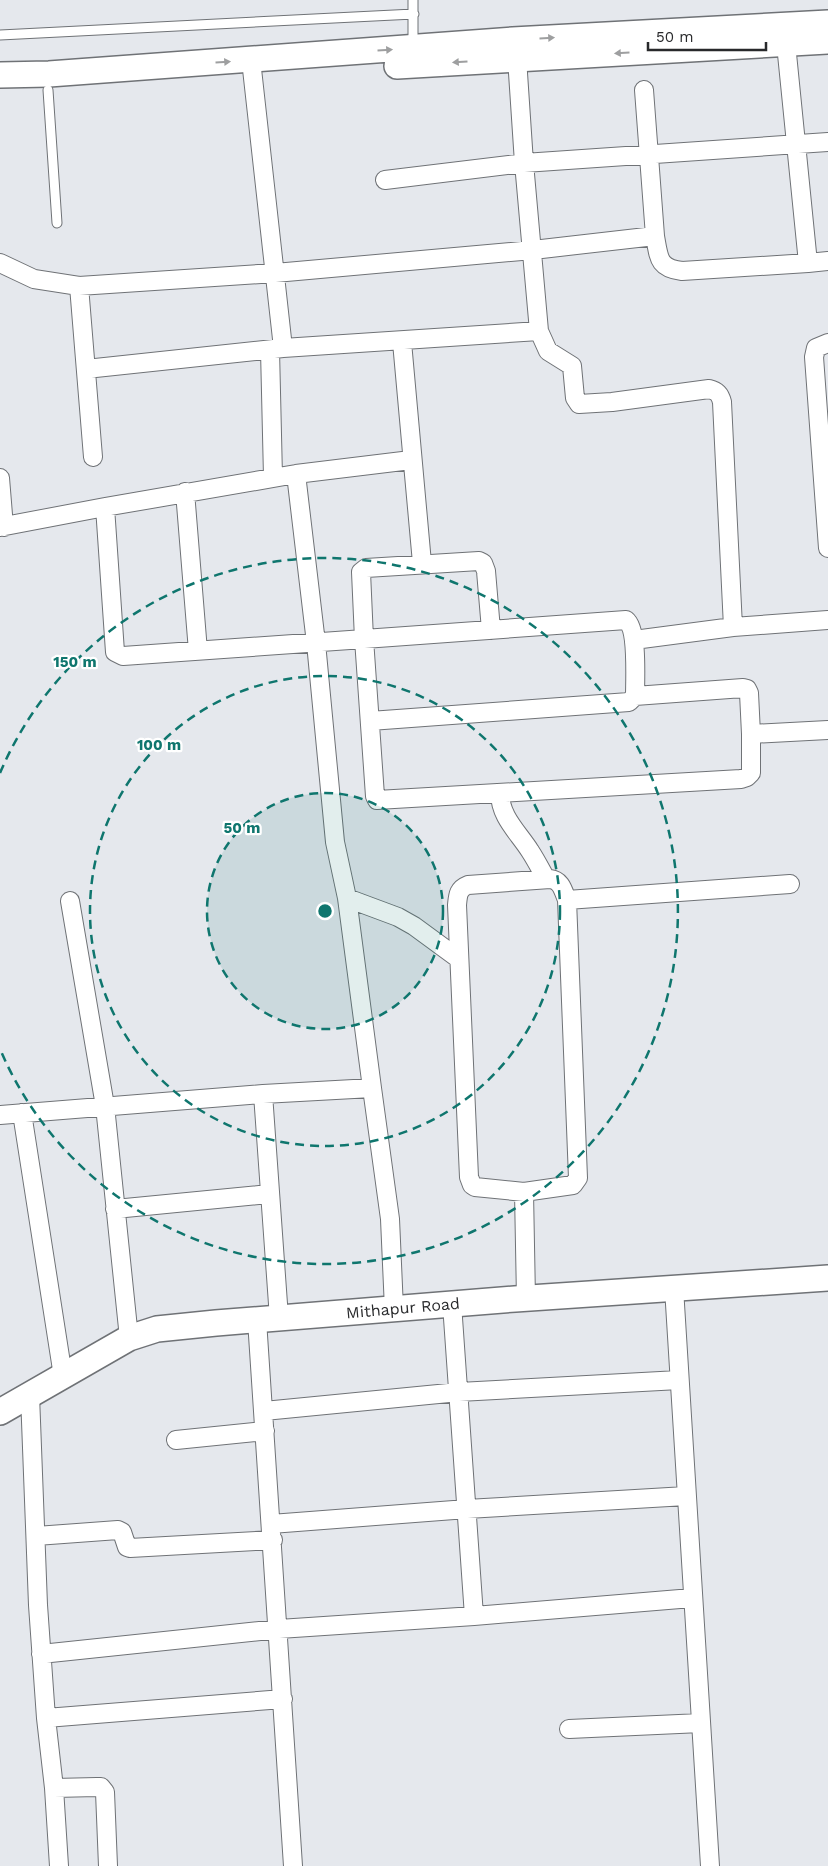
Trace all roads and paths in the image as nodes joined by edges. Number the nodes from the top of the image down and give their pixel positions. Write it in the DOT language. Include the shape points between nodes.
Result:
graph roads {
  1 [pos="413,0"];
  2 [pos="414,14"];
  3 [pos="828,23"];
  4 [pos="0,35"];
  5 [pos="828,41"];
  6 [pos="786,44"];
  7 [pos="413,48"];
  8 [pos="517,58"];
  9 [pos="252,68"];
  10 [pos="0,75"];
  11 [pos="48,90"];
  12 [pos="644,90"];
  13 [pos="0,92"];
  14 [pos="828,142"];
  15 [pos="796,143"];
  16 [pos="649,154"];
  17 [pos="524,163"];
  18 [pos="385,180"];
  19 [pos="56,223"];
  20 [pos="655,236"];
  21 [pos="533,250"];
  22 [pos="828,262"];
  23 [pos="0,263"];
  24 [pos="808,263"];
  25 [pos="275,273"];
  26 [pos="78,286"];
  27 [pos="539,331"];
  28 [pos="402,342"];
  29 [pos="828,342"];
  30 [pos="276,349"];
  31 [pos="86,369"];
  32 [pos="93,457"];
  33 [pos="411,460"];
  34 [pos="296,474"];
  35 [pos="273,477"];
  36 [pos="0,478"];
  37 [pos="185,492"];
  38 [pos="105,507"];
  39 [pos="1,529"];
  40 [pos="828,548"];
  41 [pos="422,563"];
  42 [pos="828,620"];
  43 [pos="733,627"];
  44 [pos="491,630"];
  45 [pos="364,639"];
  46 [pos="634,640"];
  47 [pos="316,643"];
  48 [pos="198,651"];
  49 [pos="635,696"];
  50 [pos="370,720"];
  51 [pos="828,730"];
  52 [pos="751,734"];
  53 [pos="500,793"];
  54 [pos="546,879"];
  55 [pos="790,884"];
  56 [pos="347,898"];
  57 [pos="567,900"];
  58 [pos="70,901"];
  59 [pos="459,959"];
  60 [pos="372,1088"];
  61 [pos="263,1094"];
  62 [pos="105,1106"];
  63 [pos="22,1113"];
  64 [pos="0,1115"];
  65 [pos="524,1192"];
  66 [pos="269,1194"];
  67 [pos="115,1209"];
  68 [pos="828,1278"];
  69 [pos="674,1288"];
  70 [pos="526,1298"];
  71 [pos="452,1304"];
  72 [pos="394,1309"];
  73 [pos="268,1319"];
  74 [pos="128,1338"];
  75 [pos="63,1376"];
  76 [pos="679,1380"];
  77 [pos="459,1392"];
  78 [pos="30,1395"];
  79 [pos="264,1411"];
  80 [pos="0,1412"];
  81 [pos="265,1431"];
  82 [pos="176,1440"];
  83 [pos="686,1496"];
  84 [pos="467,1509"];
  85 [pos="272,1532"];
  86 [pos="36,1536"];
  87 [pos="692,1598"];
  88 [pos="474,1616"];
  89 [pos="278,1629"];
  90 [pos="41,1654"];
  91 [pos="283,1699"];
  92 [pos="46,1718"];
  93 [pos="701,1723"];
  94 [pos="569,1729"];
  95 [pos="54,1788"];
  96 [pos="59,1866"];
  97 [pos="108,1866"];
  98 [pos="293,1866"];
  99 [pos="710,1866"];
  1 -- 2 [label="lane"];
  2 -- 4 [label="lane"];
  2 -- 7 [label="lane"];
  7 -- 3 [label="street, one-way"];
  5 -- 6 [label="street"];
  6 -- 8 [label="street, one-way"];
  6 -- 15 [label="street"];
  9 -- 7 [label="street, one-way"];
  8 -- 9 [label="street, one-way"];
  8 -- 17 [label="street"];
  10 -- 9 [label="street, one-way"];
  9 -- 11 [label="street"];
  9 -- 25 [label="street"];
  11 -- 13 [label="street"];
  11 -- 19 [label="lane"];
  12 -- 16 [label="street"];
  14 -- 15 [label="street"];
  15 -- 16 [label="street"];
  15 -- 24 [label="street"];
  16 -- 17 [label="street"];
  16 -- 20 [label="street"];
  17 -- 18 [label="street"];
  17 -- 21 [label="street"];
  20 -- 21 [label="street"];
  20 -- 24 [label="street" via="664,266 682,271"];
  21 -- 25 [label="street"];
  21 -- 27 [label="street"];
  22 -- 24 [label="street"];
  23 -- 26 [label="street" via="34,279"];
  25 -- 26 [label="street"];
  25 -- 30 [label="street"];
  26 -- 31 [label="street"];
  27 -- 28 [label="street"];
  27 -- 43 [label="street" via="548,352 572,366 575,398 579,404 709,389 720,395"];
  28 -- 30 [label="street"];
  28 -- 33 [label="street"];
  29 -- 40 [label="street" via="816,348 814,357"];
  30 -- 31 [label="street"];
  30 -- 35 [label="street"];
  31 -- 32 [label="street"];
  33 -- 34 [label="street"];
  33 -- 41 [label="street"];
  34 -- 35 [label="street"];
  34 -- 47 [label="street"];
  35 -- 37 [label="street"];
  36 -- 39 [label="street"];
  37 -- 38 [label="street"];
  37 -- 48 [label="street"];
  38 -- 39 [label="street"];
  38 -- 48 [label="street" via="115,652 124,656"];
  41 -- 44 [label="street" via="483,563"];
  41 -- 45 [label="street" via="366,568 361,572"];
  42 -- 43 [label="street"];
  43 -- 46 [label="street"];
  44 -- 45 [label="street"];
  44 -- 46 [label="street" via="626,620 631,625"];
  45 -- 47 [label="street"];
  45 -- 50 [label="street"];
  46 -- 49 [label="street"];
  47 -- 48 [label="street"];
  47 -- 56 [label="street" via="335,842"];
  49 -- 50 [label="street" via="628,703"];
  49 -- 52 [label="street" via="746,688"];
  50 -- 53 [label="street" via="377,800"];
  51 -- 52 [label="street"];
  52 -- 53 [label="street" via="751,773 741,779"];
  53 -- 54 [label="street" via="500,804 506,818 530,850"];
  54 -- 57 [label="street" via="557,880"];
  54 -- 59 [label="street" via="462,887 457,905"];
  55 -- 57 [label="street"];
  56 -- 59 [label="street" via="398,917"];
  56 -- 60 [label="street"];
  57 -- 65 [label="street" via="578,1178 573,1185"];
  58 -- 62 [label="street"];
  59 -- 65 [label="street" via="470,1183 483,1189"];
  60 -- 61 [label="street"];
  60 -- 72 [label="street" via="390,1219"];
  61 -- 62 [label="street"];
  61 -- 66 [label="street"];
  62 -- 63 [label="street"];
  62 -- 67 [label="street"];
  63 -- 64 [label="street"];
  63 -- 75 [label="street"];
  65 -- 70 [label="street"];
  66 -- 67 [label="street"];
  66 -- 73 [label="street"];
  67 -- 74 [label="street"];
  68 -- 69 [label="street, Mithapur Road"];
  69 -- 70 [label="street, Mithapur Road"];
  69 -- 76 [label="street"];
  70 -- 71 [label="street, Mithapur Road"];
  71 -- 72 [label="street, Mithapur Road"];
  71 -- 77 [label="street"];
  72 -- 73 [label="street, Mithapur Road"];
  73 -- 74 [label="street, Mithapur Road" via="158,1330"];
  73 -- 79 [label="street"];
  74 -- 75 [label="street, Mithapur Road"];
  75 -- 78 [label="street, Mithapur Road"];
  76 -- 77 [label="street"];
  76 -- 83 [label="street"];
  77 -- 79 [label="street"];
  77 -- 84 [label="street"];
  78 -- 80 [label="street, Mithapur Road"];
  78 -- 86 [label="street"];
  79 -- 81 [label="street"];
  81 -- 82 [label="street"];
  81 -- 85 [label="street"];
  83 -- 84 [label="street"];
  83 -- 87 [label="street"];
  84 -- 85 [label="street"];
  84 -- 88 [label="street"];
  85 -- 86 [label="street" via="130,1548 118,1530"];
  85 -- 89 [label="street"];
  86 -- 90 [label="street"];
  87 -- 88 [label="street"];
  87 -- 93 [label="street"];
  88 -- 89 [label="street"];
  89 -- 90 [label="street"];
  89 -- 91 [label="street"];
  90 -- 92 [label="street"];
  91 -- 92 [label="street"];
  91 -- 98 [label="street"];
  92 -- 95 [label="street"];
  93 -- 94 [label="street"];
  93 -- 99 [label="street"];
  95 -- 96 [label="street"];
  95 -- 97 [label="street" via="97,1786 103,1789"];
}
